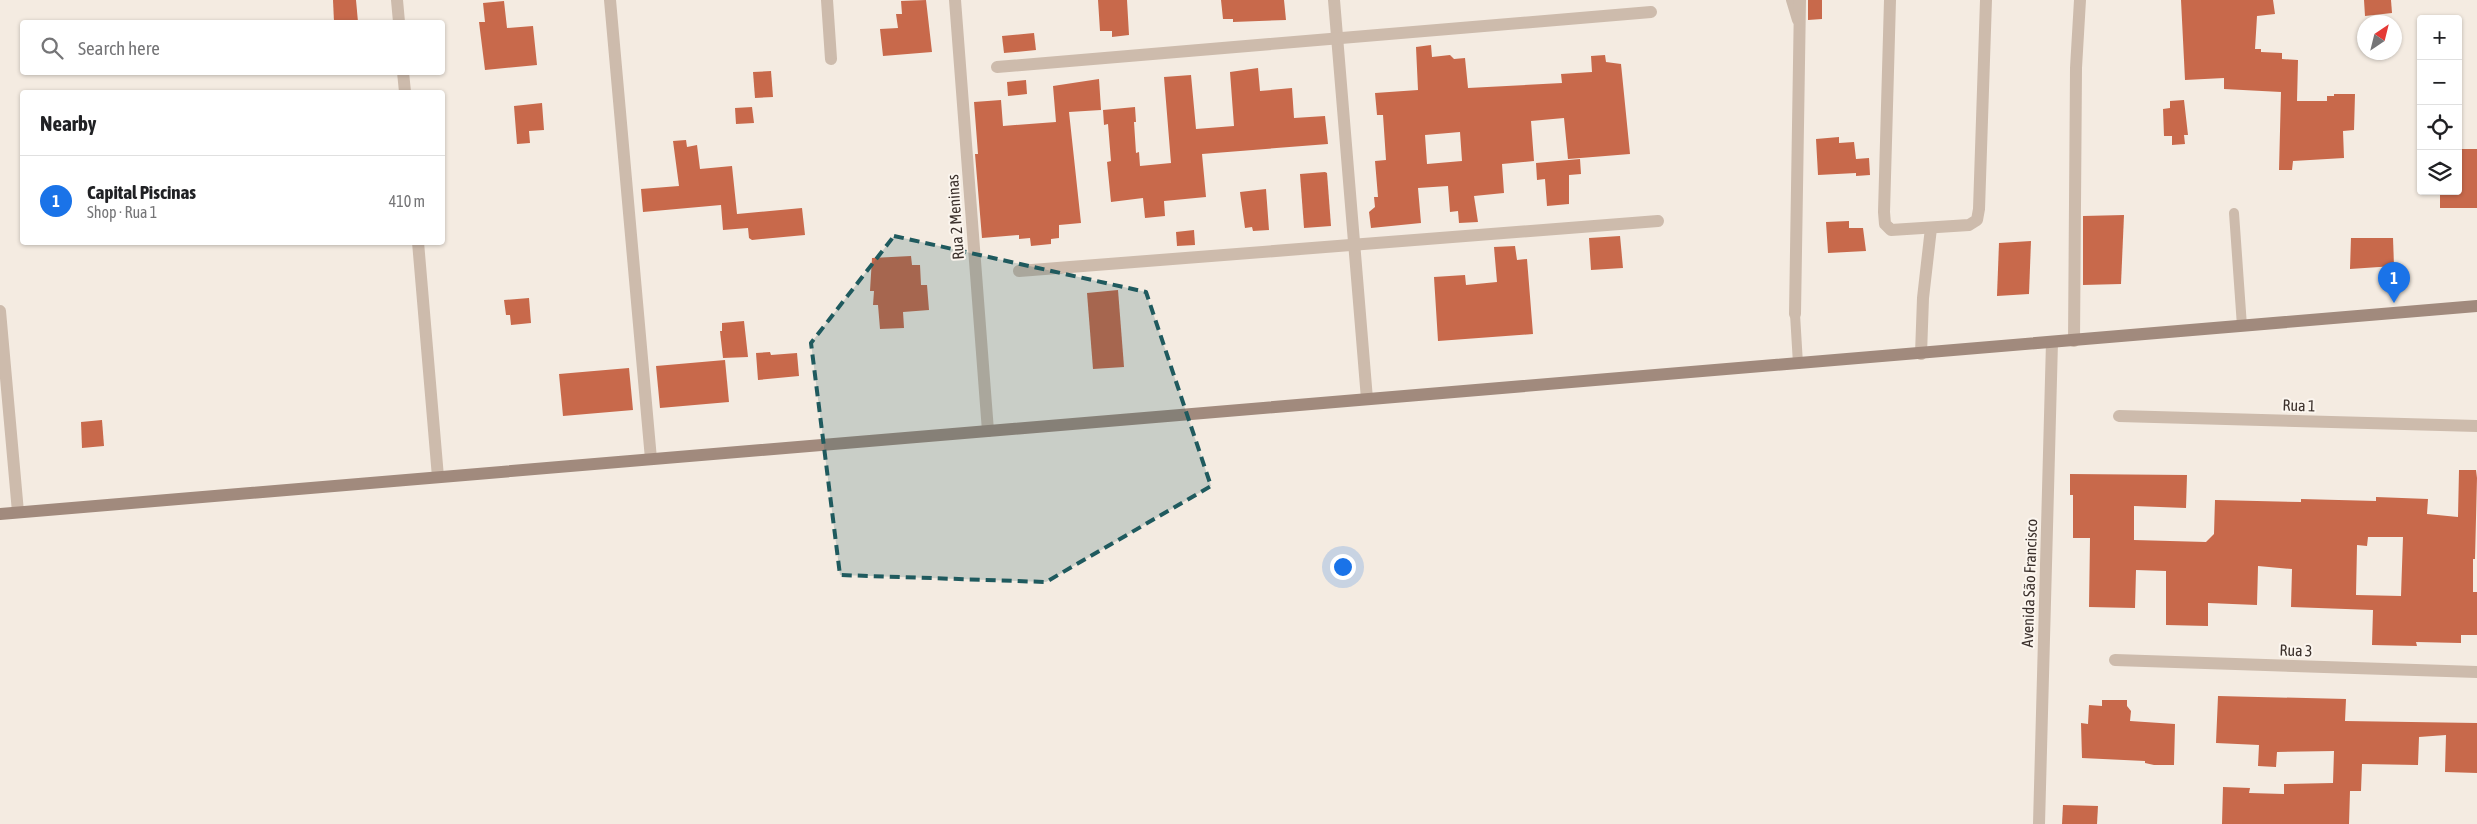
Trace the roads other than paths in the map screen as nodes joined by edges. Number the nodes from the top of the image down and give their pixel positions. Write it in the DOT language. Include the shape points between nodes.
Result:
graph roads {
  1 [pos="397,0"];
  2 [pos="610,0"];
  3 [pos="828,0"];
  4 [pos="954,0"];
  5 [pos="1334,0"];
  6 [pos="1791,0"];
  7 [pos="1800,0"];
  8 [pos="1890,0"];
  9 [pos="1986,0"];
  10 [pos="2080,0"];
  11 [pos="1651,12"];
  12 [pos="399,20"];
  13 [pos="1799,28"];
  14 [pos="1338,38"];
  15 [pos="831,59"];
  16 [pos="997,68"];
  17 [pos="403,75"];
  18 [pos="405,90"];
  19 [pos="2234,213"];
  20 [pos="1658,221"];
  21 [pos="1932,228"];
  22 [pos="1354,244"];
  23 [pos="418,245"];
  24 [pos="1019,271"];
  25 [pos="2477,306"];
  26 [pos="0,311"];
  27 [pos="1795,314"];
  28 [pos="2242,326"];
  29 [pos="2074,341"];
  30 [pos="2052,342"];
  31 [pos="1921,354"];
  32 [pos="1798,364"];
  33 [pos="1367,399"];
  34 [pos="2119,416"];
  35 [pos="2477,426"];
  36 [pos="988,431"];
  37 [pos="652,459"];
  38 [pos="438,477"];
  39 [pos="18,512"];
  40 [pos="0,514"];
  41 [pos="2115,660"];
  42 [pos="2477,672"];
  43 [pos="2039,824"];
  1 -- 12 [label="street"];
  2 -- 37 [label="street"];
  3 -- 15 [label="street"];
  4 -- 36 [label="street, Rua 2 Meninas"];
  5 -- 14 [label="street"];
  6 -- 13 [label="lane"];
  7 -- 13 [label="street"];
  8 -- 21 [label="street" via="1885,224 1892,230"];
  9 -- 21 [label="street" via="1980,209 1977,220 1969,226"];
  10 -- 29 [label="street" via="2076,68"];
  11 -- 14 [label="street"];
  13 -- 27 [label="street"];
  14 -- 16 [label="street"];
  14 -- 22 [label="street"];
  17 -- 18 [label="street"];
  19 -- 28 [label="lane"];
  20 -- 22 [label="street"];
  21 -- 31 [label="street" via="1923,298"];
  22 -- 24 [label="street"];
  22 -- 33 [label="street"];
  23 -- 38 [label="street"];
  25 -- 28 [label="main road"];
  26 -- 39 [label="street"];
  27 -- 32 [label="lane"];
  28 -- 29 [label="main road"];
  29 -- 30 [label="main road"];
  30 -- 31 [label="main road"];
  30 -- 43 [label="street, Avenida São Francisco"];
  31 -- 32 [label="main road"];
  32 -- 33 [label="main road"];
  33 -- 36 [label="main road"];
  34 -- 35 [label="street, Rua 1"];
  36 -- 37 [label="main road"];
  37 -- 38 [label="main road"];
  38 -- 39 [label="main road"];
  39 -- 40 [label="main road"];
  41 -- 42 [label="street, Rua 3"];
}
